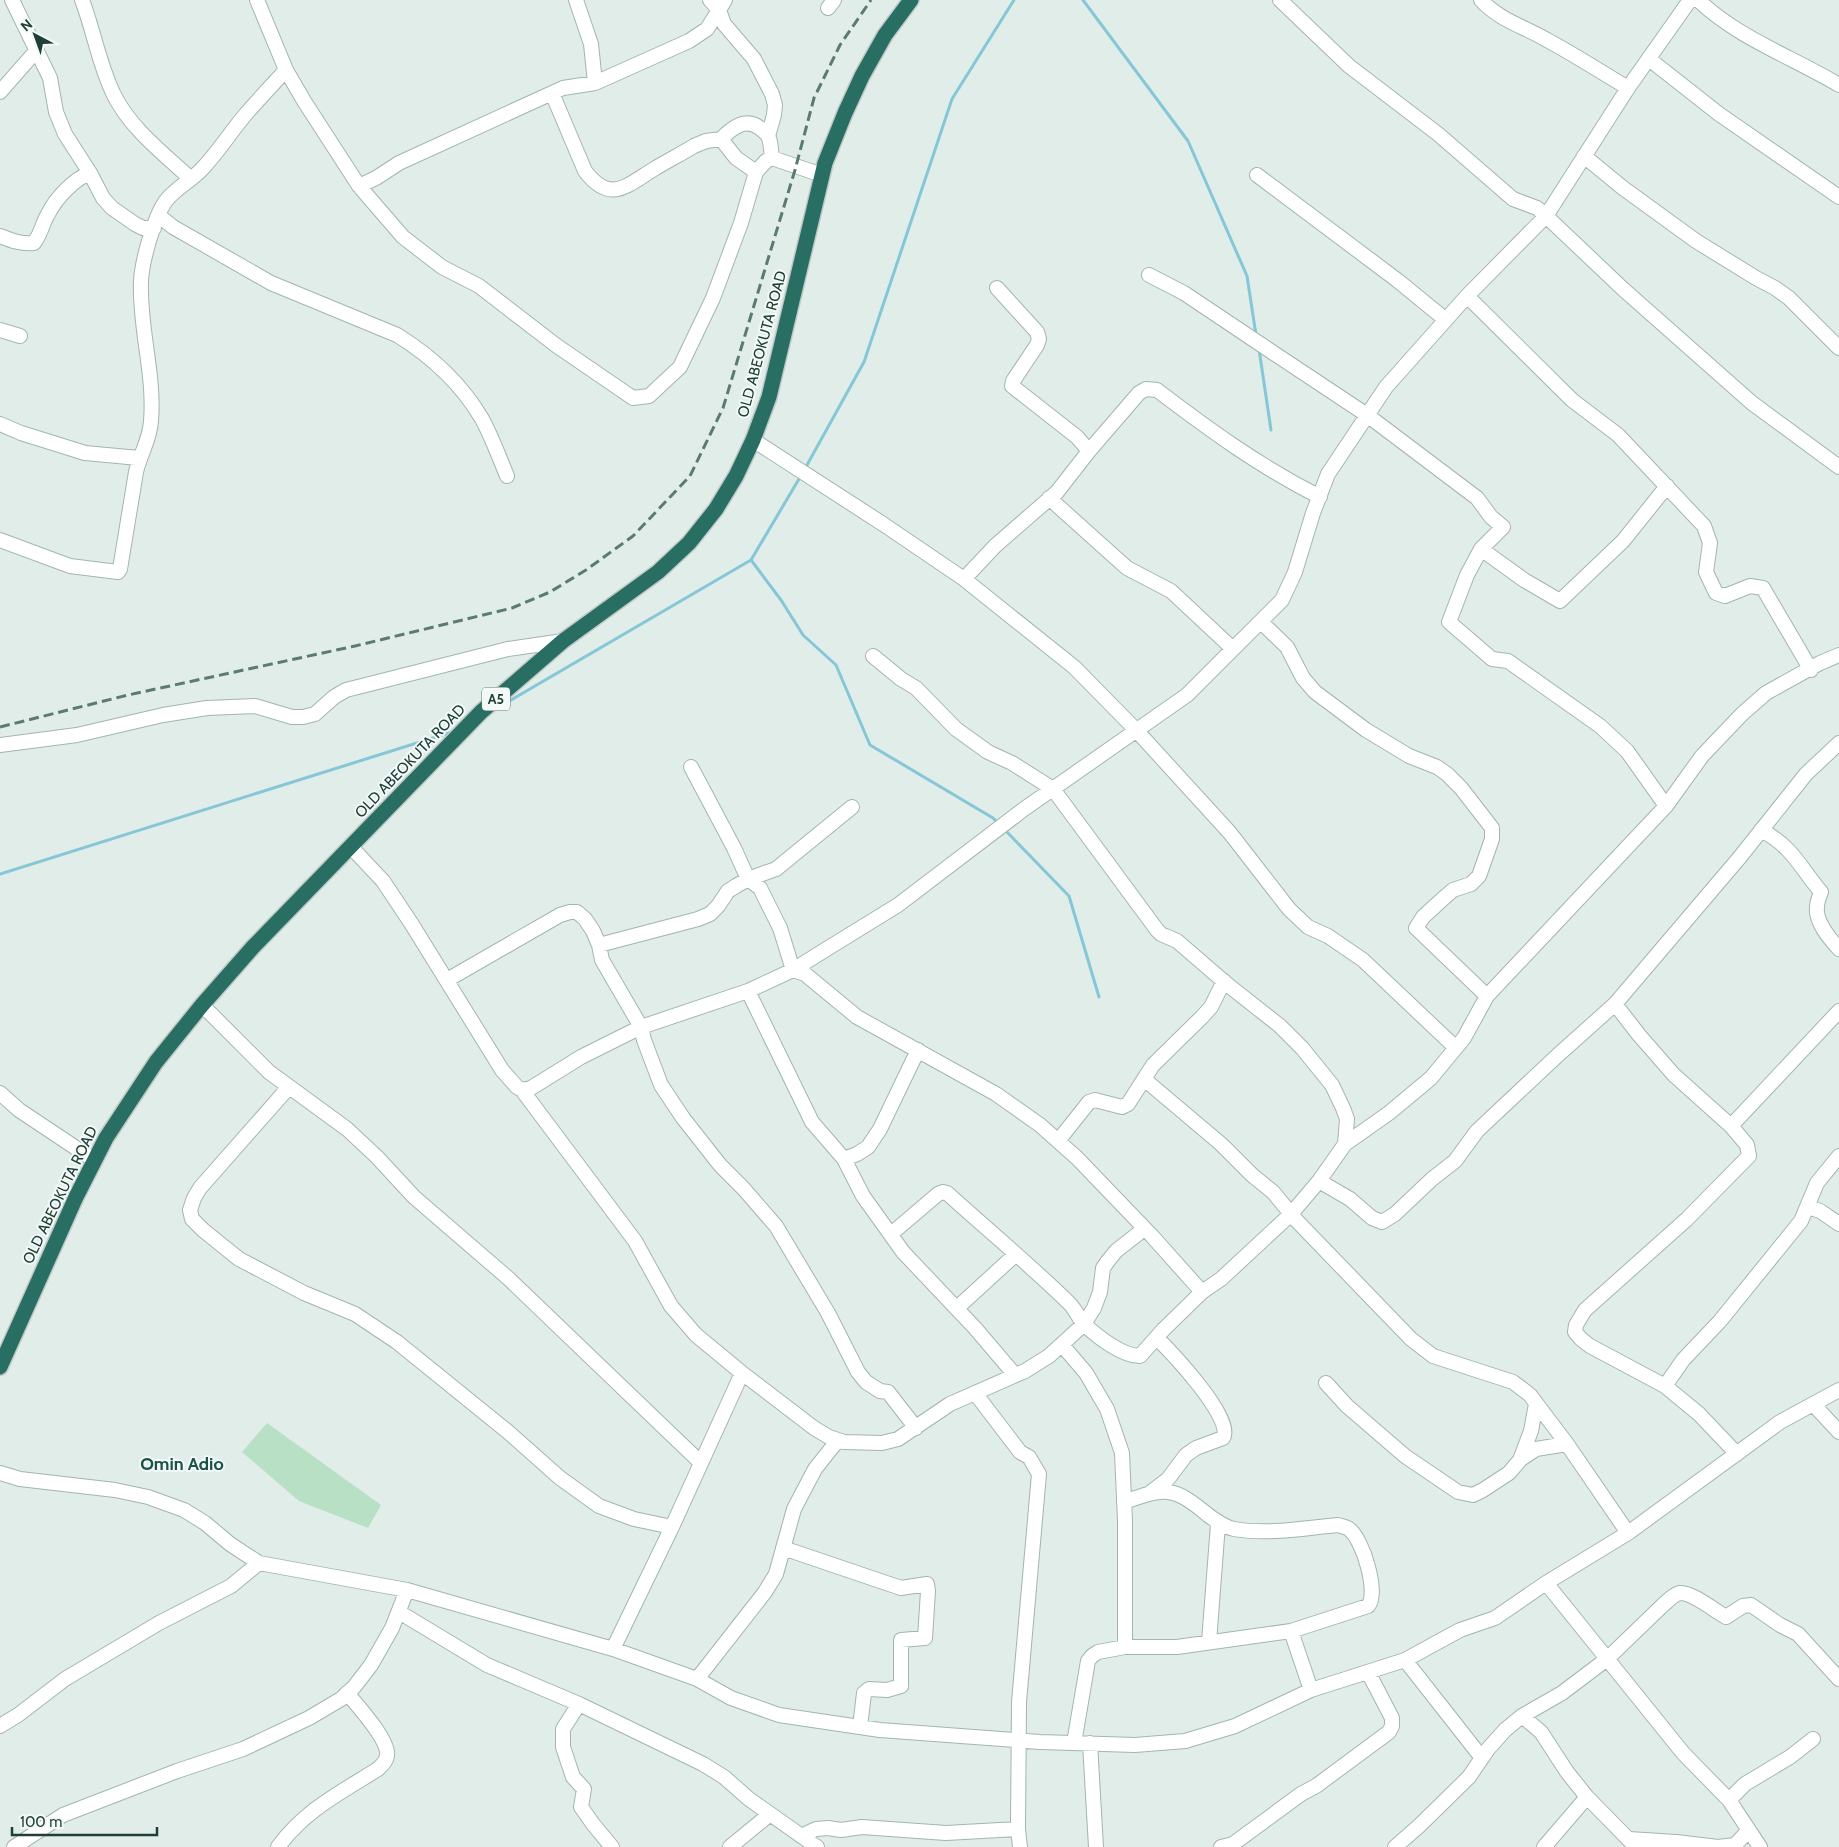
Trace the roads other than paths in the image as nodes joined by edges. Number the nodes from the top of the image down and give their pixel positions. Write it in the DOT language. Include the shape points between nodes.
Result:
graph roads {
  1 [pos="12,0"];
  2 [pos="82,0"];
  3 [pos="256,0"];
  4 [pos="576,0"];
  5 [pos="911,0"];
  6 [pos="1280,0"];
  7 [pos="1481,0"];
  8 [pos="1690,0"];
  9 [pos="1698,0"];
  10 [pos="718,3"];
  11 [pos="36,51"];
  12 [pos="1649,59"];
  13 [pos="286,70"];
  14 [pos="595,83"];
  15 [pos="1839,85"];
  16 [pos="1628,88"];
  17 [pos="0,92"];
  18 [pos="552,93"];
  19 [pos="768,136"];
  20 [pos="721,139"];
  21 [pos="1584,156"];
  22 [pos="772,158"];
  23 [pos="756,172"];
  24 [pos="90,173"];
  25 [pos="822,175"];
  26 [pos="1256,175"];
  27 [pos="191,179"];
  28 [pos="359,186"];
  29 [pos="1839,197"];
  30 [pos="1546,216"];
  31 [pos="156,222"];
  32 [pos="0,236"];
  33 [pos="1149,275"];
  34 [pos="997,288"];
  35 [pos="1466,296"];
  36 [pos="1446,320"];
  37 [pos="0,330"];
  38 [pos="20,336"];
  39 [pos="1839,348"];
  40 [pos="1367,415"];
  41 [pos="0,424"];
  42 [pos="754,440"];
  43 [pos="1090,451"];
  44 [pos="139,458"];
  45 [pos="1839,466"];
  46 [pos="508,476"];
  47 [pos="1667,486"];
  48 [pos="1320,497"];
  49 [pos="1049,498"];
  50 [pos="0,540"];
  51 [pos="1482,549"];
  52 [pos="964,579"];
  53 [pos="1261,622"];
  54 [pos="563,641"];
  55 [pos="1233,649"];
  56 [pos="873,656"];
  57 [pos="1839,657"];
  58 [pos="1811,670"];
  59 [pos="1136,730"];
  60 [pos="1839,743"];
  61 [pos="0,745"];
  62 [pos="691,768"];
  63 [pos="1053,789"];
  64 [pos="1666,806"];
  65 [pos="852,807"];
  66 [pos="1762,830"];
  67 [pos="351,847"];
  68 [pos="748,879"];
  69 [pos="599,945"];
  70 [pos="1839,949"];
  71 [pos="792,970"];
  72 [pos="447,980"];
  73 [pos="1224,981"];
  74 [pos="748,990"];
  75 [pos="1487,996"];
  76 [pos="1615,1004"];
  77 [pos="202,1005"];
  78 [pos="1839,1011"];
  79 [pos="641,1027"];
  80 [pos="1456,1048"];
  81 [pos="918,1050"];
  82 [pos="1144,1079"];
  83 [pos="289,1087"];
  84 [pos="522,1090"];
  85 [pos="0,1093"];
  86 [pos="1731,1126"];
  87 [pos="1058,1141"];
  88 [pos="1345,1144"];
  89 [pos="1839,1156"];
  90 [pos="844,1159"];
  91 [pos="94,1160"];
  92 [pos="1319,1182"];
  93 [pos="1808,1207"];
  94 [pos="1291,1214"];
  95 [pos="1839,1224"];
  96 [pos="1144,1229"];
  97 [pos="890,1234"];
  98 [pos="1016,1254"];
  99 [pos="1202,1292"];
  100 [pos="957,1308"];
  101 [pos="1084,1324"];
  102 [pos="1157,1338"];
  103 [pos="1062,1345"];
  104 [pos="0,1367"];
  105 [pos="742,1373"];
  106 [pos="1015,1375"];
  107 [pos="1326,1383"];
  108 [pos="1665,1386"];
  109 [pos="1839,1390"];
  110 [pos="975,1393"];
  111 [pos="1536,1404"];
  112 [pos="1813,1404"];
  113 [pos="916,1428"];
  114 [pos="1839,1432"];
  115 [pos="838,1440"];
  116 [pos="1567,1444"];
  117 [pos="1737,1454"];
  118 [pos="1520,1460"];
  119 [pos="701,1464"];
  120 [pos="0,1473"];
  121 [pos="1151,1492"];
  122 [pos="1124,1502"];
  123 [pos="1218,1524"];
  124 [pos="672,1527"];
  125 [pos="1628,1533"];
  126 [pos="783,1548"];
  127 [pos="259,1563"];
  128 [pos="1546,1583"];
  129 [pos="407,1590"];
  130 [pos="399,1612"];
  131 [pos="1291,1631"];
  132 [pos="1209,1642"];
  133 [pos="1125,1647"];
  134 [pos="613,1649"];
  135 [pos="1607,1659"];
  136 [pos="1405,1660"];
  137 [pos="1368,1672"];
  138 [pos="698,1679"];
  139 [pos="1839,1679"];
  140 [pos="1311,1690"];
  141 [pos="347,1693"];
  142 [pos="578,1704"];
  143 [pos="1522,1716"];
  144 [pos="0,1726"];
  145 [pos="860,1728"];
  146 [pos="1813,1739"];
  147 [pos="1018,1740"];
  148 [pos="1074,1743"];
  149 [pos="1090,1743"];
  150 [pos="1482,1758"];
  151 [pos="1587,1797"];
  152 [pos="1729,1800"];
  153 [pos="770,1814"];
  154 [pos="1018,1829"];
  155 [pos="1749,1830"];
  156 [pos="801,1836"];
  157 [pos="1632,1843"];
  158 [pos="14,1847"];
  159 [pos="278,1847"];
  160 [pos="612,1847"];
  161 [pos="730,1847"];
  162 [pos="817,1847"];
  163 [pos="1020,1847"];
  164 [pos="1096,1847"];
  165 [pos="1221,1847"];
  166 [pos="1395,1847"];
  167 [pos="1544,1847"];
  168 [pos="1760,1847"];
  1 -- 11 [label="street"];
  2 -- 27 [label="street" via="114,96 129,118"];
  3 -- 13 [label="street"];
  4 -- 14 [label="street" via="591,44"];
  5 -- 25 [label="highway, OLD ABEOKUTA ROAD / A5" via="885,35 862,76"];
  6 -- 30 [label="street" via="1350,66 1438,134 1513,199 1537,208"];
  7 -- 16 [label="street" via="1513,24 1547,40"];
  8 -- 12 [label="street"];
  9 -- 15 [label="street" via="1739,32"];
  10 -- 14 [label="street" via="707,29 689,41"];
  10 -- 19 [label="street" via="724,24 754,59 772,94 775,105"];
  11 -- 17 [label="street"];
  11 -- 24 [label="street" via="50,78 56,112 65,134"];
  12 -- 16 [label="street"];
  12 -- 29 [label="street" via="1719,114"];
  13 -- 27 [label="street"];
  13 -- 28 [label="street"];
  14 -- 18 [label="street"];
  16 -- 21 [label="street"];
  18 -- 20 [label="street" via="584,171 592,181 610,189 625,188 694,146"];
  18 -- 28 [label="street" via="399,163"];
  19 -- 20 [label="street" via="758,126 746,124 731,129"];
  19 -- 22 [label="street"];
  20 -- 23 [label="street" via="736,158"];
  21 -- 30 [label="street"];
  21 -- 39 [label="street" via="1696,241 1789,298"];
  22 -- 23 [label="street"];
  22 -- 25 [label="street"];
  23 -- 28 [label="street" via="714,298 680,366 649,396 633,398 556,346 479,286 442,267 403,237"];
  24 -- 31 [label="street" via="112,208 143,228"];
  24 -- 32 [label="street" via="71,183 47,214 34,243 15,242"];
  25 -- 42 [label="highway, OLD ABEOKUTA ROAD / A5" via="769,397"];
  26 -- 36 [label="street"];
  27 -- 31 [label="street" via="166,200"];
  30 -- 35 [label="street"];
  30 -- 45 [label="street" via="1712,369 1752,403"];
  31 -- 44 [label="street" via="141,278 140,310 150,374 151,423 147,445"];
  31 -- 46 [label="street" via="173,227 271,283 397,335 427,355 482,419"];
  33 -- 40 [label="street" via="1184,292"];
  34 -- 43 [label="street" via="1037,332 1037,345 1012,386"];
  35 -- 36 [label="street"];
  35 -- 47 [label="street" via="1572,400 1618,435"];
  36 -- 40 [label="street" via="1386,387"];
  37 -- 38 [label="street"];
  40 -- 48 [label="street" via="1328,474"];
  40 -- 51 [label="street" via="1476,498 1503,527"];
  41 -- 44 [label="street" via="84,452"];
  42 -- 52 [label="street"];
  42 -- 54 [label="highway, OLD ABEOKUTA ROAD / A5" via="716,509 689,543 658,572"];
  43 -- 48 [label="street" via="1139,393 1146,389 1157,390 1247,456"];
  43 -- 49 [label="street"];
  44 -- 50 [label="street" via="118,572 70,566"];
  47 -- 51 [label="street" via="1623,541 1560,601"];
  47 -- 58 [label="street" via="1704,526 1710,543 1706,572 1716,593 1725,596 1750,586 1762,588"];
  48 -- 53 [label="street" via="1295,572 1282,600"];
  49 -- 52 [label="street" via="995,546"];
  49 -- 55 [label="street" via="1127,568 1171,591"];
  51 -- 64 [label="street" via="1467,575 1449,622 1492,659 1508,661 1600,726 1627,751"];
  52 -- 59 [label="street" via="1074,667"];
  53 -- 55 [label="street"];
  53 -- 75 [label="street" via="1287,647 1303,678 1315,692 1366,730 1448,774 1492,828 1492,839 1479,876 1471,884 1453,890 1423,917 1416,928"];
  54 -- 61 [label="street" via="508,649 346,690 315,714 303,717 255,706 207,708 77,735"];
  54 -- 67 [label="highway, OLD ABEOKUTA ROAD / A5" via="481,712"];
  55 -- 59 [label="street" via="1187,696"];
  56 -- 63 [label="street" via="916,688 956,729 988,752"];
  57 -- 58 [label="street"];
  58 -- 64 [label="street" via="1766,693 1742,714 1702,756"];
  59 -- 63 [label="street"];
  59 -- 80 [label="street" via="1230,833 1289,909 1308,927 1328,936 1363,960"];
  60 -- 66 [label="street" via="1806,774"];
  62 -- 68 [label="street"];
  63 -- 71 [label="street" via="898,905"];
  63 -- 73 [label="street" via="1156,930 1178,941"];
  64 -- 75 [label="street"];
  65 -- 68 [label="street" via="776,869"];
  66 -- 70 [label="street" via="1794,854 1821,892 1816,909 1819,920"];
  66 -- 76 [label="street"];
  67 -- 72 [label="street" via="383,880"];
  67 -- 77 [label="highway, OLD ABEOKUTA ROAD / A5" via="253,947"];
  68 -- 69 [label="street" via="728,891 710,914"];
  68 -- 71 [label="street" via="760,888 780,928"];
  69 -- 72 [label="street" via="585,919 576,912 570,912 535,928"];
  69 -- 79 [label="street" via="602,960"];
  71 -- 74 [label="street"];
  71 -- 81 [label="street" via="805,974 857,1017"];
  72 -- 84 [label="street" via="502,1070"];
  73 -- 82 [label="street" via="1211,1006 1153,1065"];
  73 -- 88 [label="street" via="1290,1036 1332,1085 1347,1119"];
  74 -- 79 [label="street"];
  74 -- 90 [label="street" via="812,1122"];
  75 -- 80 [label="street"];
  76 -- 86 [label="street" via="1674,1075"];
  76 -- 92 [label="street" via="1477,1131 1455,1162 1382,1222"];
  77 -- 83 [label="street" via="263,1066"];
  77 -- 91 [label="highway, OLD ABEOKUTA ROAD / A5" via="156,1062"];
  78 -- 86 [label="street"];
  79 -- 84 [label="street"];
  79 -- 113 [label="street" via="661,1085 683,1118 720,1165 776,1226 828,1313 858,1372 866,1382 888,1392"];
  80 -- 88 [label="street" via="1431,1078"];
  81 -- 87 [label="street" via="996,1094"];
  81 -- 90 [label="street" via="868,1147"];
  82 -- 87 [label="street" via="1128,1104 1122,1107 1095,1100 1088,1102"];
  82 -- 94 [label="street" via="1221,1144 1273,1192"];
  83 -- 119 [label="street" via="347,1129 414,1197 508,1278"];
  83 -- 124 [label="street" via="200,1188 190,1210 192,1219 239,1258 304,1293 355,1314 397,1342 560,1478 599,1506 634,1519"];
  84 -- 105 [label="street" via="635,1241 671,1306 696,1335"];
  85 -- 91 [label="street" via="19,1110"];
  86 -- 108 [label="street" via="1747,1145 1749,1156 1687,1219 1585,1310 1576,1325 1575,1332 1590,1346"];
  87 -- 96 [label="street"];
  88 -- 92 [label="street"];
  89 -- 93 [label="street" via="1817,1183"];
  90 -- 97 [label="street" via="863,1196"];
  91 -- 104 [label="highway, OLD ABEOKUTA ROAD / A5"];
  92 -- 94 [label="street"];
  93 -- 95 [label="street"];
  93 -- 108 [label="street" via="1801,1221"];
  94 -- 99 [label="street" via="1221,1279"];
  94 -- 111 [label="street" via="1411,1339 1433,1356 1513,1382"];
  96 -- 99 [label="street"];
  96 -- 101 [label="street" via="1116,1251 1103,1268 1100,1292"];
  97 -- 98 [label="street" via="943,1192"];
  97 -- 100 [label="street"];
  98 -- 100 [label="street"];
  98 -- 101 [label="street" via="1073,1307"];
  99 -- 102 [label="street"];
  100 -- 106 [label="street"];
  101 -- 102 [label="street" via="1120,1352 1132,1356 1140,1356"];
  101 -- 103 [label="street"];
  102 -- 121 [label="street" via="1203,1391 1225,1434 1223,1438 1186,1455 1168,1479"];
  103 -- 106 [label="street"];
  103 -- 122 [label="street" via="1086,1373 1107,1409 1122,1454"];
  105 -- 115 [label="street" via="814,1428"];
  105 -- 119 [label="street"];
  106 -- 110 [label="street"];
  107 -- 118 [label="street" via="1347,1406 1405,1456 1458,1492 1473,1495 1483,1490 1509,1473"];
  108 -- 117 [label="street" via="1699,1414"];
  109 -- 112 [label="street"];
  110 -- 113 [label="street" via="950,1404"];
  110 -- 147 [label="street" via="1020,1452 1029,1457 1039,1474 1020,1675"];
  111 -- 116 [label="street"];
  111 -- 118 [label="street" via="1531,1431"];
  112 -- 114 [label="street"];
  112 -- 117 [label="street" via="1780,1422"];
  113 -- 115 [label="street" via="882,1444"];
  115 -- 126 [label="street" via="803,1490"];
  116 -- 118 [label="street" via="1536,1449"];
  116 -- 125 [label="street"];
  117 -- 125 [label="street"];
  119 -- 124 [label="street"];
  120 -- 127 [label="street" via="20,1479 115,1490 184,1510"];
  121 -- 122 [label="street"];
  121 -- 123 [label="street" via="1175,1492 1188,1498"];
  122 -- 133 [label="street"];
  123 -- 131 [label="street" via="1256,1532 1338,1525 1348,1528 1359,1541 1367,1560 1372,1598 1368,1606"];
  123 -- 132 [label="street"];
  124 -- 134 [label="street"];
  125 -- 128 [label="street"];
  126 -- 138 [label="street" via="776,1574 765,1592"];
  126 -- 145 [label="street" via="901,1588 927,1584 925,1638 900,1640 901,1686 888,1690 869,1689 864,1693"];
  127 -- 129 [label="street"];
  127 -- 144 [label="street" via="231,1586 159,1623 65,1679"];
  128 -- 135 [label="street"];
  128 -- 136 [label="street" via="1495,1618 1460,1630"];
  129 -- 130 [label="street"];
  129 -- 134 [label="street"];
  130 -- 141 [label="street" via="371,1665"];
  130 -- 142 [label="street" via="487,1665"];
  131 -- 132 [label="street"];
  131 -- 140 [label="street"];
  132 -- 133 [label="street" via="1177,1647"];
  133 -- 148 [label="street" via="1098,1652 1089,1659"];
  134 -- 138 [label="street"];
  135 -- 139 [label="street" via="1664,1604 1681,1593 1691,1595 1726,1617 1742,1606 1751,1605 1798,1634"];
  135 -- 143 [label="street" via="1562,1693"];
  135 -- 152 [label="street" via="1683,1753"];
  136 -- 137 [label="street"];
  136 -- 150 [label="street"];
  137 -- 140 [label="street"];
  137 -- 165 [label="street" via="1392,1718 1388,1732 1233,1844"];
  138 -- 145 [label="street" via="732,1698 779,1716"];
  140 -- 149 [label="street" via="1235,1726 1185,1741"];
  141 -- 158 [label="street" via="309,1718 243,1749 64,1815"];
  141 -- 159 [label="street" via="387,1748 384,1763 316,1808 290,1831"];
  142 -- 153 [label="street" via="703,1764"];
  142 -- 160 [label="street" via="563,1729 563,1747 573,1777 584,1789 581,1807"];
  143 -- 150 [label="street" via="1505,1730"];
  143 -- 151 [label="street" via="1541,1732"];
  145 -- 147 [label="street"];
  146 -- 152 [label="street" via="1745,1784"];
  147 -- 148 [label="street"];
  147 -- 154 [label="street"];
  148 -- 149 [label="street"];
  149 -- 164 [label="street"];
  150 -- 166 [label="street" via="1469,1777"];
  151 -- 157 [label="street"];
  151 -- 167 [label="street"];
  152 -- 155 [label="street"];
  153 -- 156 [label="street"];
  153 -- 161 [label="street"];
  154 -- 156 [label="street" via="946,1834 862,1827 828,1828"];
  154 -- 163 [label="street"];
  155 -- 157 [label="street" via="1735,1845 1718,1847 1676,1842"];
  155 -- 168 [label="street"];
  156 -- 162 [label="street"];
}
